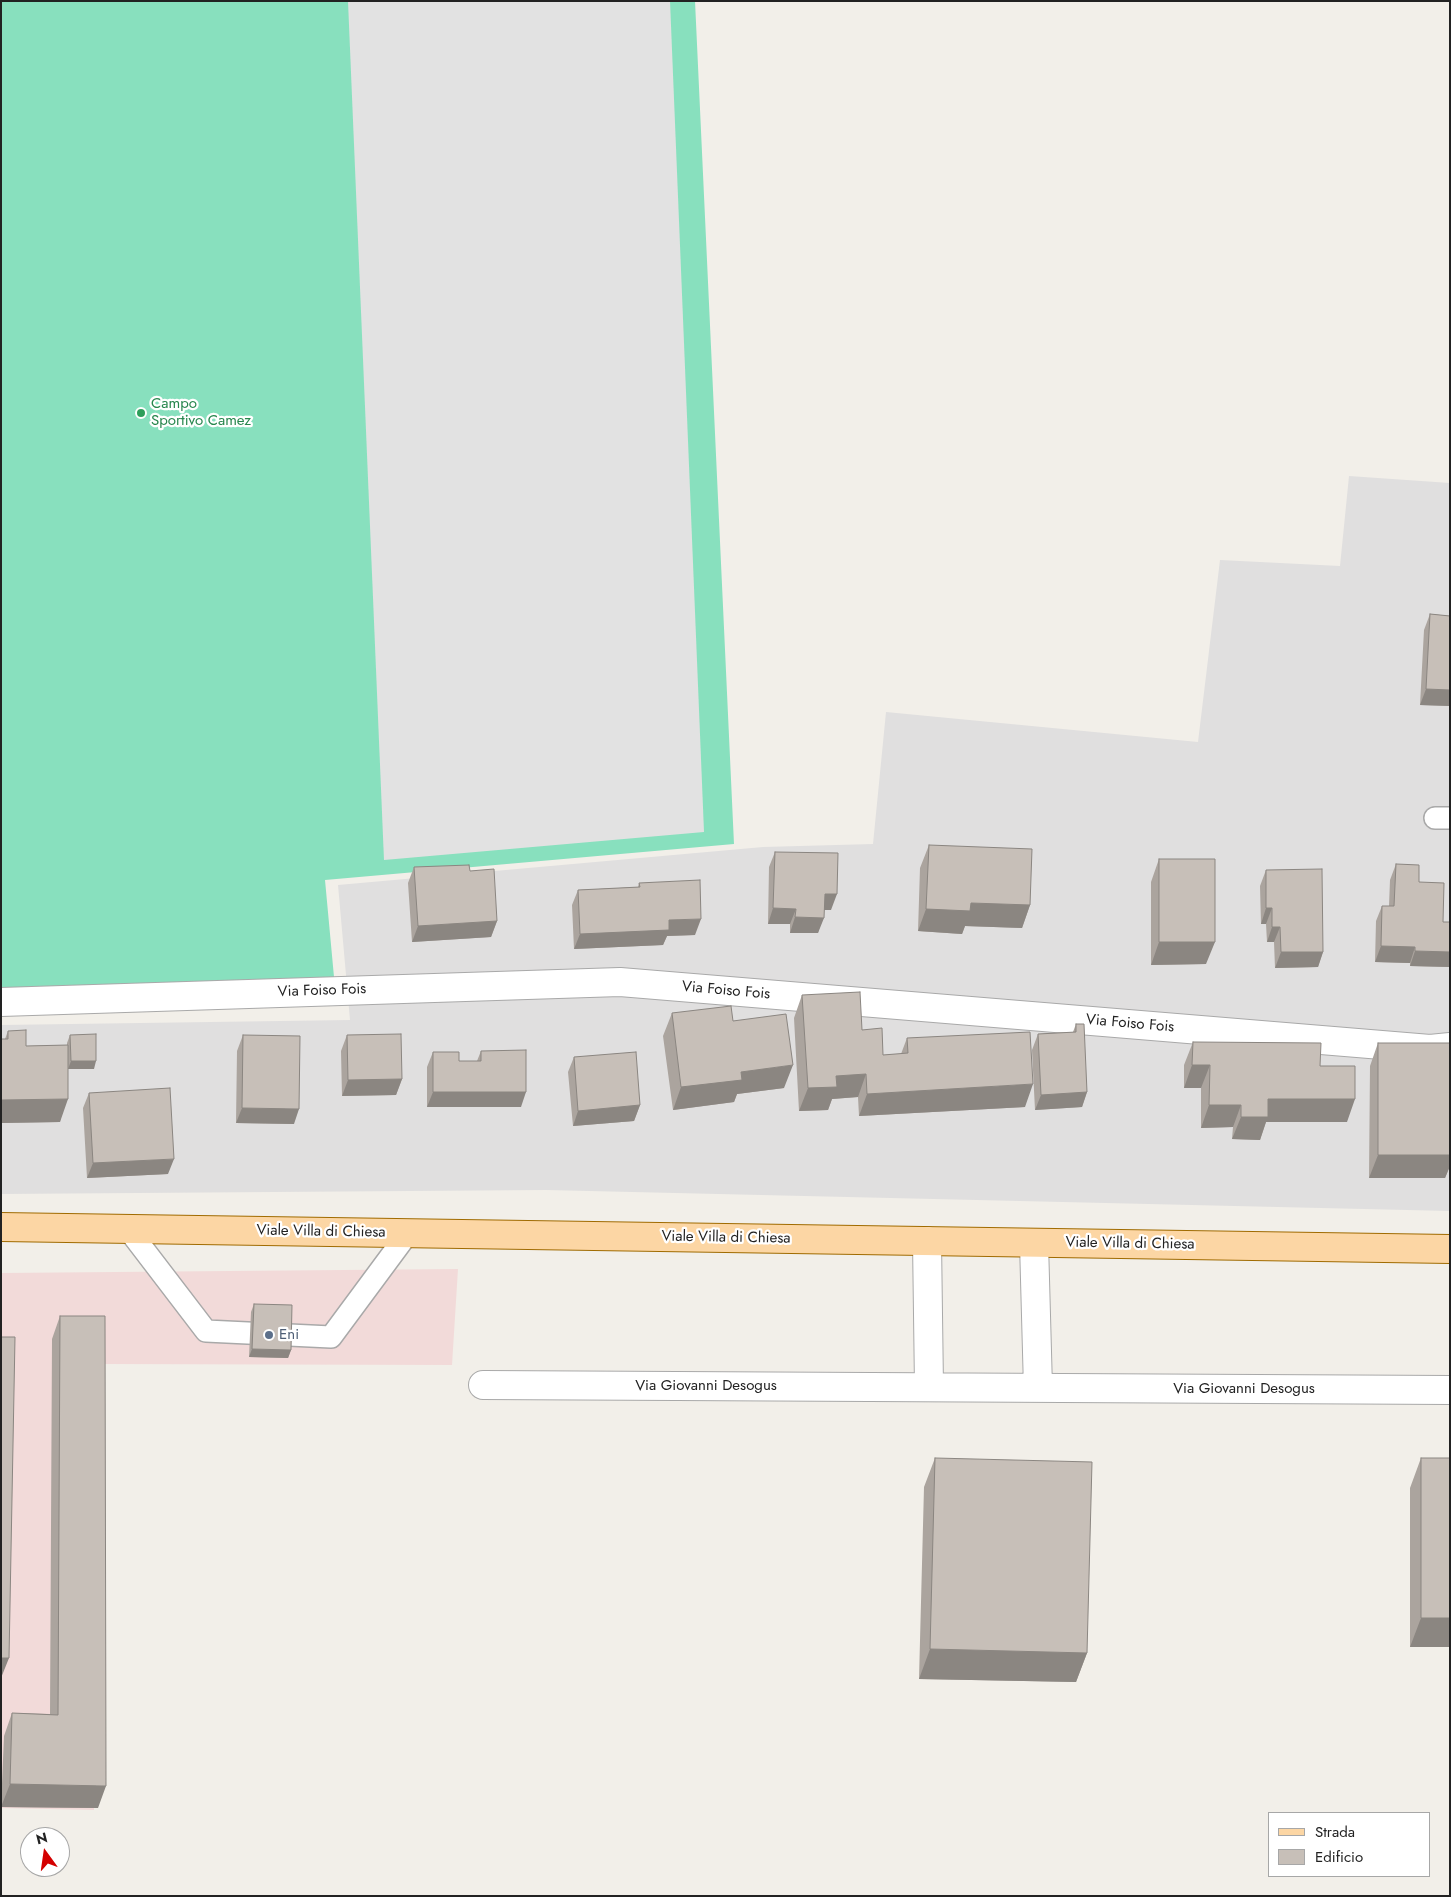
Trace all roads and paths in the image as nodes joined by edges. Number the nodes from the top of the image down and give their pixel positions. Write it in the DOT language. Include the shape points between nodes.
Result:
graph roads {
  1 [pos="1,1002"];
  2 [pos="1450,1047"];
  3 [pos="1,1227"];
  4 [pos="128,1229"];
  5 [pos="408,1233"];
  6 [pos="927,1241"];
  7 [pos="1034,1243"];
  8 [pos="1450,1249"];
  9 [pos="483,1385"];
  10 [pos="928,1387"];
  11 [pos="1038,1388"];
  12 [pos="1450,1390"];
  1 -- 2 [label="street, Via Foiso Fois" via="620,982 1420,1048"];
  3 -- 4 [label="main road, Viale Villa di Chiesa"];
  4 -- 5 [label="main road, Viale Villa di Chiesa"];
  4 -- 5 [label="lane" via="206,1331 331,1337"];
  5 -- 6 [label="main road, Viale Villa di Chiesa"];
  6 -- 7 [label="main road, Viale Villa di Chiesa"];
  6 -- 10 [label="street"];
  7 -- 8 [label="main road, Viale Villa di Chiesa"];
  7 -- 11 [label="street"];
  9 -- 10 [label="street, Via Giovanni Desogus"];
  10 -- 11 [label="street, Via Giovanni Desogus"];
  11 -- 12 [label="street, Via Giovanni Desogus"];
}
